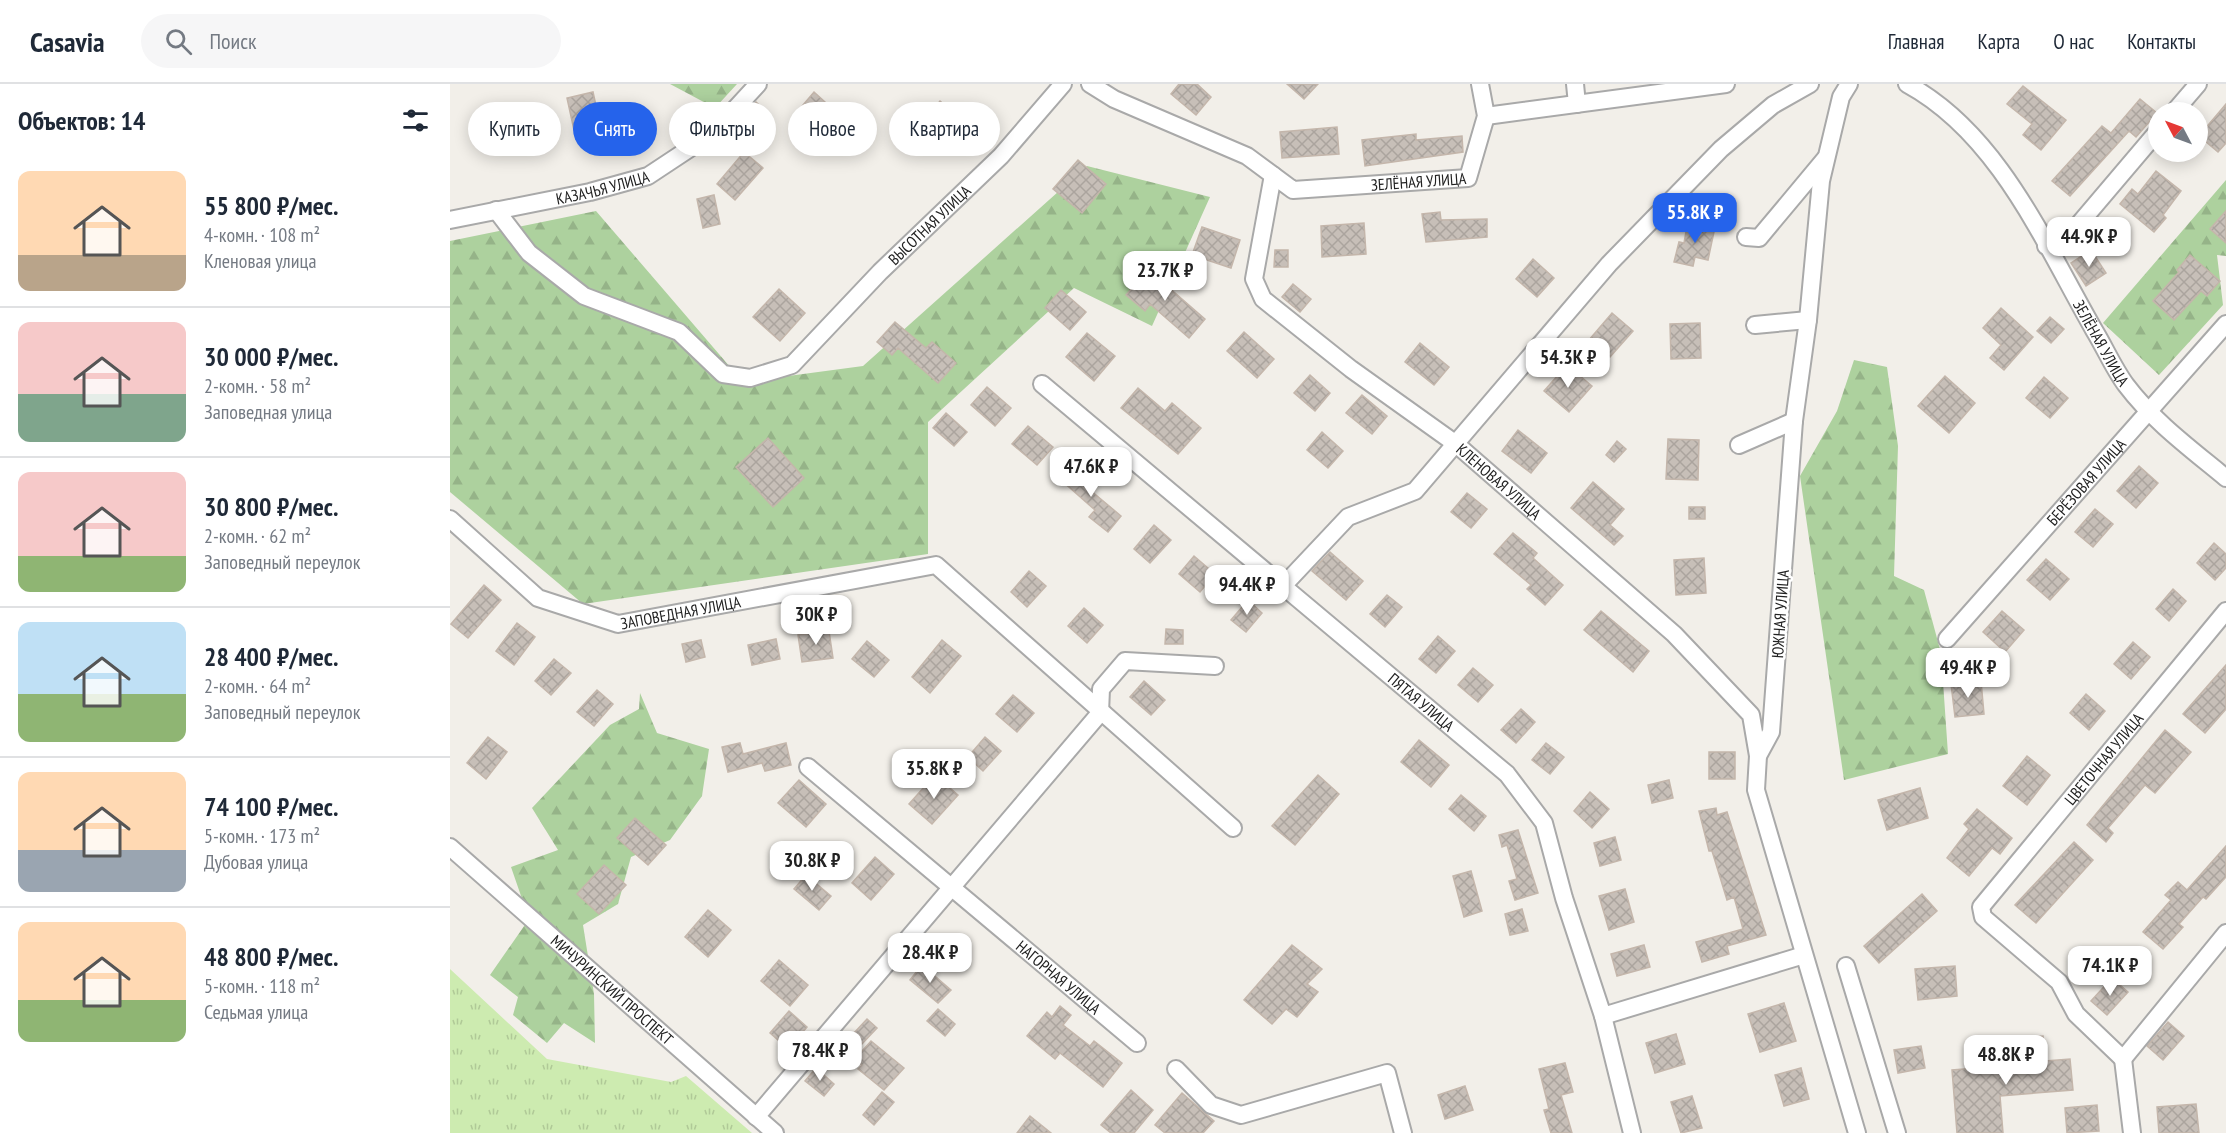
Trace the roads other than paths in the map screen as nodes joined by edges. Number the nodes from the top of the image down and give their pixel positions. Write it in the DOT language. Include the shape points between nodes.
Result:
graph roads {
  1 [pos="758,84"];
  2 [pos="1063,84"];
  3 [pos="1090,84"];
  4 [pos="1480,84"];
  5 [pos="1575,84"];
  6 [pos="1726,84"];
  7 [pos="1810,84"];
  8 [pos="1849,84"];
  9 [pos="1908,84"];
  10 [pos="2198,84"];
  11 [pos="1676,87"];
  12 [pos="1931,90"];
  13 [pos="2183,102"];
  14 [pos="1577,104"];
  15 [pos="1486,116"];
  16 [pos="2148,143"];
  17 [pos="1827,156"];
  18 [pos="1273,175"];
  19 [pos="496,210"];
  20 [pos="450,220"];
  21 [pos="1746,237"];
  22 [pos="2046,246"];
  23 [pos="1808,320"];
  24 [pos="2226,324"];
  25 [pos="1755,325"];
  26 [pos="1042,384"];
  27 [pos="2150,413"];
  28 [pos="1794,421"];
  29 [pos="1456,444"];
  30 [pos="1740,445"];
  31 [pos="2226,478"];
  32 [pos="450,519"];
  33 [pos="1282,587"];
  34 [pos="2226,611"];
  35 [pos="1947,639"];
  36 [pos="1215,666"];
  37 [pos="1100,713"];
  38 [pos="1758,756"];
  39 [pos="808,767"];
  40 [pos="1233,828"];
  41 [pos="450,847"];
  42 [pos="951,888"];
  43 [pos="2226,933"];
  44 [pos="1804,956"];
  45 [pos="1846,966"];
  46 [pos="1603,1016"];
  47 [pos="1137,1043"];
  48 [pos="2123,1059"];
  49 [pos="1176,1070"];
  50 [pos="756,1117"];
  51 [pos="775,1133"];
  52 [pos="1403,1133"];
  53 [pos="1632,1133"];
  54 [pos="1857,1133"];
  55 [pos="1897,1133"];
  56 [pos="2133,1133"];
  1 -- 19 [label="street, КАЗАЧЬЯ УЛИЦА" via="713,133 648,176"];
  2 -- 19 [label="street, ВЫСОТНАЯ УЛИЦА" via="1001,156 880,272 792,365 750,378 723,374 680,332 584,296 529,253"];
  3 -- 18 [label="street, ЗЕЛЁНАЯ УЛИЦА" via="1114,99 1247,156"];
  4 -- 15 [label="street"];
  5 -- 14 [label="street"];
  6 -- 11 [label="street"];
  7 -- 29 [label="street, КЛЕНОВАЯ УЛИЦА" via="1773,105 1697,174 1609,264"];
  8 -- 17 [label="street, ЮЖНАЯ УЛИЦА" via="1841,97"];
  9 -- 12 [label="street, ЗЕЛЁНАЯ УЛИЦА"];
  10 -- 13 [label="street"];
  11 -- 14 [label="street"];
  12 -- 22 [label="street, ЗЕЛЁНАЯ УЛИЦА" via="1988,154"];
  14 -- 15 [label="street"];
  15 -- 18 [label="street, ЗЕЛЁНАЯ УЛИЦА" via="1468,177 1293,190"];
  16 -- 22 [label="street" via="2074,230"];
  17 -- 21 [label="street" via="1759,238"];
  17 -- 23 [label="street, ЮЖНАЯ УЛИЦА" via="1821,181"];
  18 -- 29 [label="street" via="1254,279 1263,299 1351,369"];
  19 -- 20 [label="street, КАЗАЧЬЯ УЛИЦА"];
  22 -- 27 [label="street, ЗЕЛЁНАЯ УЛИЦА" via="2125,384"];
  23 -- 25 [label="street"];
  23 -- 28 [label="street, ЮЖНАЯ УЛИЦА"];
  24 -- 27 [label="street, БЕРЁЗОВАЯ УЛИЦА"];
  26 -- 33 [label="street, ПЯТАЯ УЛИЦА"];
  27 -- 31 [label="street, ЗЕЛЁНАЯ УЛИЦА"];
  27 -- 35 [label="street, БЕРЁЗОВАЯ УЛИЦА"];
  28 -- 30 [label="street"];
  28 -- 38 [label="street, ЮЖНАЯ УЛИЦА" via="1771,732"];
  29 -- 33 [label="street" via="1415,491 1348,517"];
  29 -- 38 [label="street, КЛЕНОВАЯ УЛИЦА" via="1674,634 1751,715"];
  32 -- 37 [label="street, ЗАПОВЕДНАЯ УЛИЦА" via="538,598 618,624 936,565"];
  33 -- 46 [label="street, ПЯТАЯ УЛИЦА" via="1507,774 1544,823"];
  34 -- 48 [label="street, ЦВЕТОЧНАЯ УЛИЦА" via="1981,907 1983,917 2059,982 2076,1014"];
  36 -- 37 [label="street" via="1125,661 1101,689"];
  37 -- 40 [label="street"];
  37 -- 42 [label="street"];
  38 -- 44 [label="street, ЮЖНАЯ УЛИЦА" via="1756,790"];
  39 -- 42 [label="street, НАГОРНАЯ УЛИЦА"];
  41 -- 50 [label="street, МИЧУРИНСКИЙ ПРОСПЕКТ"];
  42 -- 47 [label="street, НАГОРНАЯ УЛИЦА"];
  42 -- 50 [label="street"];
  43 -- 48 [label="street"];
  44 -- 46 [label="street"];
  44 -- 54 [label="street, ЮЖНАЯ УЛИЦА"];
  45 -- 55 [label="street"];
  46 -- 53 [label="street, ПЯТАЯ УЛИЦА"];
  48 -- 56 [label="street"];
  49 -- 52 [label="street" via="1211,1105 1241,1114 1386,1073"];
  50 -- 51 [label="street, МИЧУРИНСКИЙ ПРОСПЕКТ"];
}
